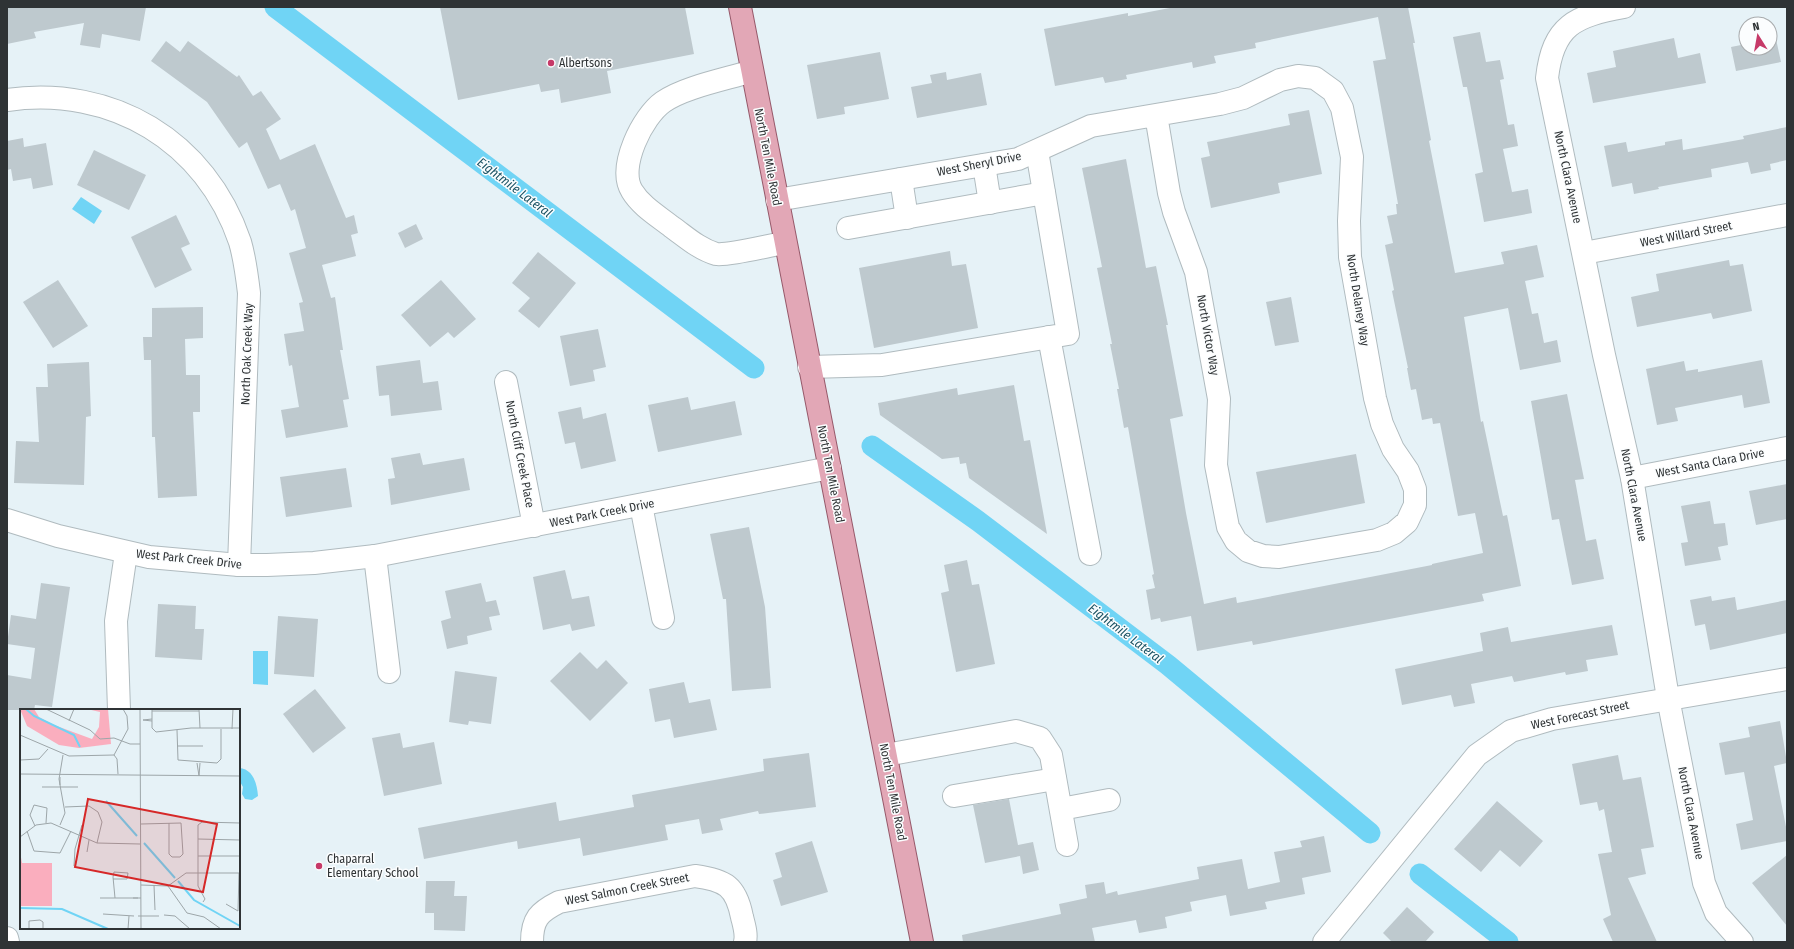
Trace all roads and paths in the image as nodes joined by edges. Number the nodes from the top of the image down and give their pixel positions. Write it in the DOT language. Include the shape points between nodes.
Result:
graph roads {
  1 [pos="740,7"];
  2 [pos="1624,7"];
  3 [pos="752,71"];
  4 [pos="1315,78"];
  5 [pos="7,100"];
  6 [pos="1156,115"];
  7 [pos="1037,150"];
  8 [pos="984,165"];
  9 [pos="901,179"];
  10 [pos="1044,193"];
  11 [pos="777,200"];
  12 [pos="990,203"];
  13 [pos="1787,215"];
  14 [pos="907,218"];
  15 [pos="848,228"];
  16 [pos="785,243"];
  17 [pos="1584,253"];
  18 [pos="1049,337"];
  19 [pos="809,367"];
  20 [pos="506,382"];
  21 [pos="1787,448"];
  22 [pos="830,468"];
  23 [pos="1632,478"];
  24 [pos="641,505"];
  25 [pos="7,520"];
  26 [pos="534,526"];
  27 [pos="1248,551"];
  28 [pos="126,553"];
  29 [pos="1090,554"];
  30 [pos="375,556"];
  31 [pos="239,565"];
  32 [pos="664,618"];
  33 [pos="388,672"];
  34 [pos="1787,679"];
  35 [pos="1668,698"];
  36 [pos="120,709"];
  37 [pos="886,755"];
  38 [pos="1055,779"];
  39 [pos="954,796"];
  40 [pos="1109,800"];
  41 [pos="1060,809"];
  42 [pos="1067,845"];
  43 [pos="7,938"];
  44 [pos="8,942"];
  45 [pos="532,942"];
  46 [pos="746,942"];
  47 [pos="922,942"];
  48 [pos="1324,942"];
  49 [pos="1742,942"];
  1 -- 3 [label="main road, North Ten Mile Road"];
  2 -- 17 [label="street, North Clara Avenue" via="1598,12 1575,21 1557,39 1550,57 1547,78"];
  3 -- 11 [label="main road, North Ten Mile Road"];
  3 -- 16 [label="street" via="680,93 663,102 635,140 628,172 630,190 641,203 694,244 706,250 718,254"];
  4 -- 6 [label="street, West Sheryl Drive" via="1298,76 1280,80 1243,98"];
  4 -- 27 [label="street, North Delaney Way" via="1333,91 1342,108 1352,158 1350,257 1375,398 1382,424 1415,489 1415,505 1407,522 1394,533 1377,540 1279,557 1263,556"];
  5 -- 31 [label="street, North Oak Creek Way" via="29,97 79,100 127,115 149,126 189,158 206,177 223,203 240,244 249,293"];
  6 -- 7 [label="street, West Sheryl Drive" via="1091,126"];
  6 -- 27 [label="street, North Victor Way" via="1169,193 1196,272 1219,399 1216,465 1228,527 1236,541"];
  7 -- 8 [label="street, West Sheryl Drive" via="1018,159"];
  7 -- 10 [label="street"];
  8 -- 9 [label="street, West Sheryl Drive"];
  8 -- 12 [label="street"];
  9 -- 11 [label="street, West Sheryl Drive"];
  9 -- 14 [label="street"];
  10 -- 12 [label="street"];
  10 -- 18 [label="street" via="1068,334"];
  11 -- 16 [label="main road, North Ten Mile Road"];
  12 -- 14 [label="street"];
  13 -- 17 [label="street, West Willard Street"];
  14 -- 15 [label="street"];
  16 -- 19 [label="main road, North Ten Mile Road"];
  17 -- 23 [label="street, North Clara Avenue"];
  18 -- 19 [label="street" via="882,365"];
  18 -- 29 [label="street"];
  19 -- 22 [label="main road, North Ten Mile Road"];
  20 -- 26 [label="street, North Cliff Creek Place"];
  21 -- 23 [label="street, West Santa Clara Drive"];
  22 -- 24 [label="street, West Park Creek Drive"];
  22 -- 37 [label="main road, North Ten Mile Road"];
  23 -- 35 [label="street, North Clara Avenue"];
  24 -- 26 [label="street, West Park Creek Drive"];
  24 -- 32 [label="street"];
  25 -- 28 [label="street, West Park Creek Drive"];
  26 -- 30 [label="street, West Park Creek Drive"];
  28 -- 31 [label="street, West Park Creek Drive"];
  28 -- 36 [label="street" via="116,621"];
  30 -- 31 [label="street, West Park Creek Drive" via="314,563"];
  30 -- 33 [label="street"];
  34 -- 35 [label="street, West Forecast Street"];
  35 -- 48 [label="street, West Forecast Street" via="1552,719 1511,731 1477,755"];
  35 -- 49 [label="street, North Clara Avenue" via="1704,883 1716,913"];
  37 -- 38 [label="street" via="1016,731 1040,738 1051,755"];
  37 -- 47 [label="main road, North Ten Mile Road"];
  38 -- 39 [label="street"];
  38 -- 41 [label="street"];
  40 -- 41 [label="street"];
  41 -- 42 [label="street"];
  43 -- 44 [label="street"];
  45 -- 46 [label="street, West Salmon Creek Street" via="536,918 559,902 695,876 723,882 731,888 739,901"];
}
